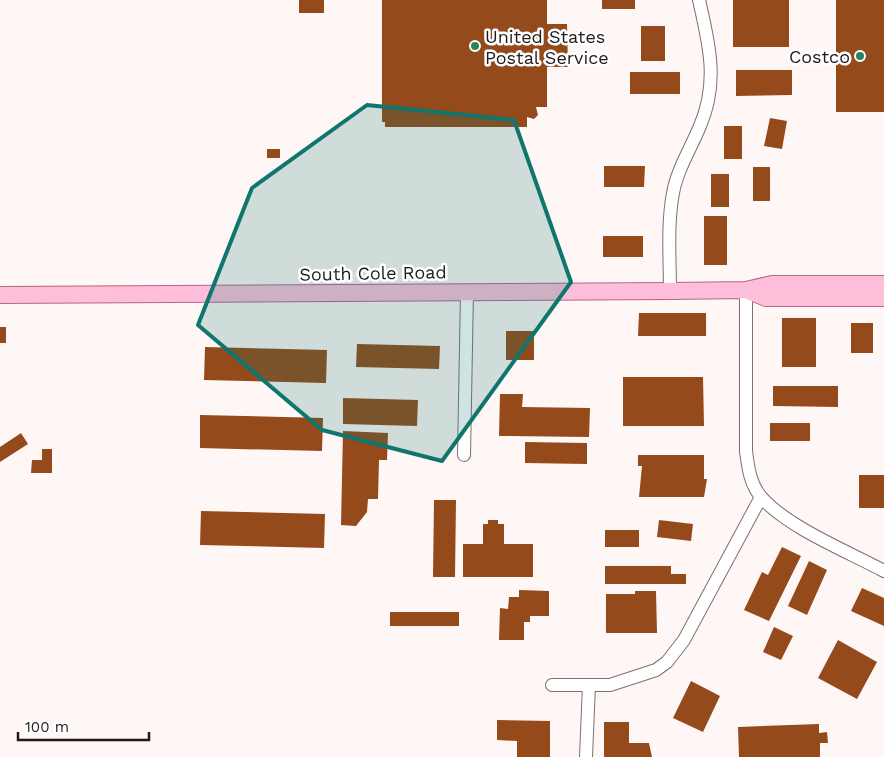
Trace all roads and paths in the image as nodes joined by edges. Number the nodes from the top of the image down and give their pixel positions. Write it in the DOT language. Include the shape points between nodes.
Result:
graph roads {
  1 [pos="699,0"];
  2 [pos="884,284"];
  3 [pos="746,290"];
  4 [pos="466,291"];
  5 [pos="670,291"];
  6 [pos="0,295"];
  7 [pos="884,298"];
  8 [pos="464,455"];
  9 [pos="761,497"];
  10 [pos="884,570"];
  11 [pos="552,685"];
  12 [pos="589,685"];
  13 [pos="586,757"];
  1 -- 5 [label="street" via="712,71 701,124 673,191 669,217"];
  2 -- 3 [label="main road, South Cole Road" via="772,284"];
  3 -- 5 [label="main road, South Cole Road"];
  3 -- 7 [label="main road, South Cole Road" via="766,298"];
  3 -- 9 [label="street" via="746,451 750,476"];
  4 -- 5 [label="main road, South Cole Road"];
  4 -- 6 [label="main road, South Cole Road"];
  4 -- 8 [label="street"];
  9 -- 10 [label="street" via="785,518"];
  9 -- 12 [label="street" via="684,640 667,662 656,670 628,680 610,685"];
  11 -- 12 [label="street"];
  12 -- 13 [label="street"];
}
